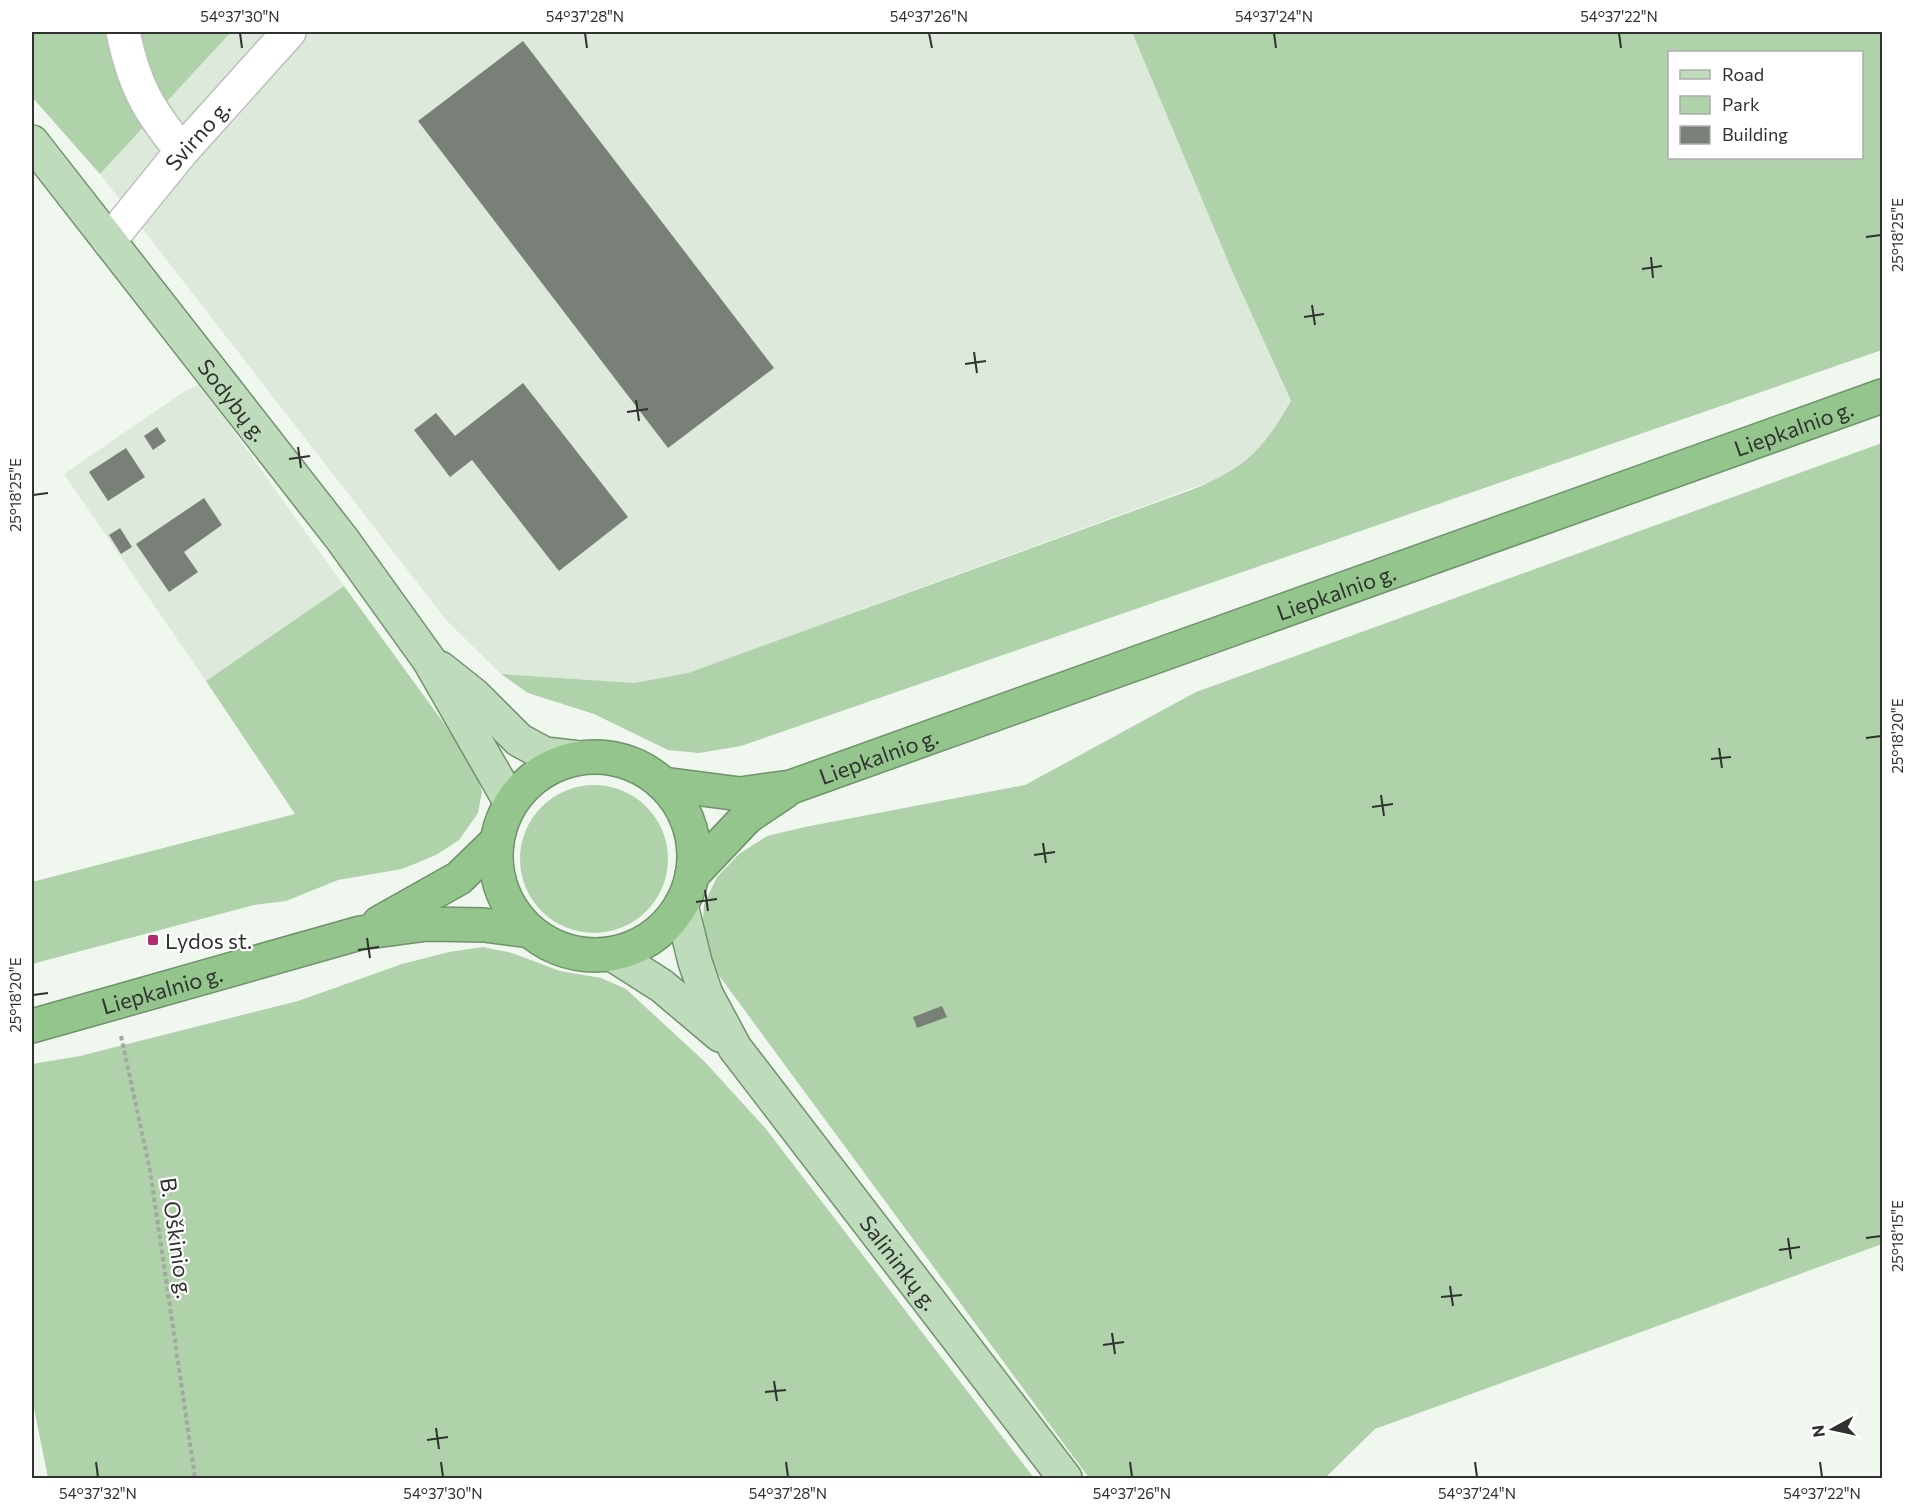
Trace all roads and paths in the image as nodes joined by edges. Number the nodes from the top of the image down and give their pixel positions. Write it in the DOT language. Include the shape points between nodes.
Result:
graph roads {
  1 [pos="123,32"];
  2 [pos="289,32"];
  3 [pos="32,142"];
  4 [pos="182,151"];
  5 [pos="109,241"];
  6 [pos="1882,396"];
  7 [pos="429,660"];
  8 [pos="579,758"];
  9 [pos="663,784"];
  10 [pos="791,787"];
  11 [pos="511,803"];
  12 [pos="497,841"];
  13 [pos="687,890"];
  14 [pos="530,931"];
  15 [pos="360,933"];
  16 [pos="612,954"];
  17 [pos="115,1005"];
  18 [pos="32,1026"];
  19 [pos="735,1048"];
  20 [pos="195,1479"];
  21 [pos="1065,1479"];
  1 -- 4 [label="street" via="138,87 154,118"];
  2 -- 4 [label="street, Svirno g."];
  3 -- 5 [label="main road, Sodybų g."];
  4 -- 5 [label="street, Svirno g."];
  5 -- 7 [label="main road, Sodybų g." via="342,539"];
  6 -- 10 [label="highway, Liepkalnio g."];
  7 -- 8 [label="main road, Sodybų g." via="474,695 519,740 545,754"];
  7 -- 11 [label="main road, Sodybų g."];
  8 -- 9 [label="highway" via="602,757 624,762 645,770"];
  8 -- 11 [label="highway" via="553,766 530,782"];
  9 -- 10 [label="highway" via="740,794"];
  9 -- 13 [label="highway" via="679,803 690,826 694,850"];
  10 -- 13 [label="highway" via="747,817"];
  11 -- 12 [label="highway"];
  12 -- 14 [label="highway" via="502,890"];
  12 -- 15 [label="highway" via="459,878"];
  13 -- 16 [label="highway" via="668,923 652,937"];
  13 -- 19 [label="main road, Salininkų g." via="693,954 706,994"];
  14 -- 15 [label="highway" via="427,924"];
  14 -- 16 [label="highway" via="568,952"];
  15 -- 17 [label="highway, Liepkalnio g."];
  16 -- 19 [label="main road, Salininkų g." via="662,986"];
  17 -- 18 [label="highway, Liepkalnio g."];
  17 -- 20 [label="path, B. Oškinio g." via="150,1170"];
  19 -- 21 [label="main road, Salininkų g."];
}
